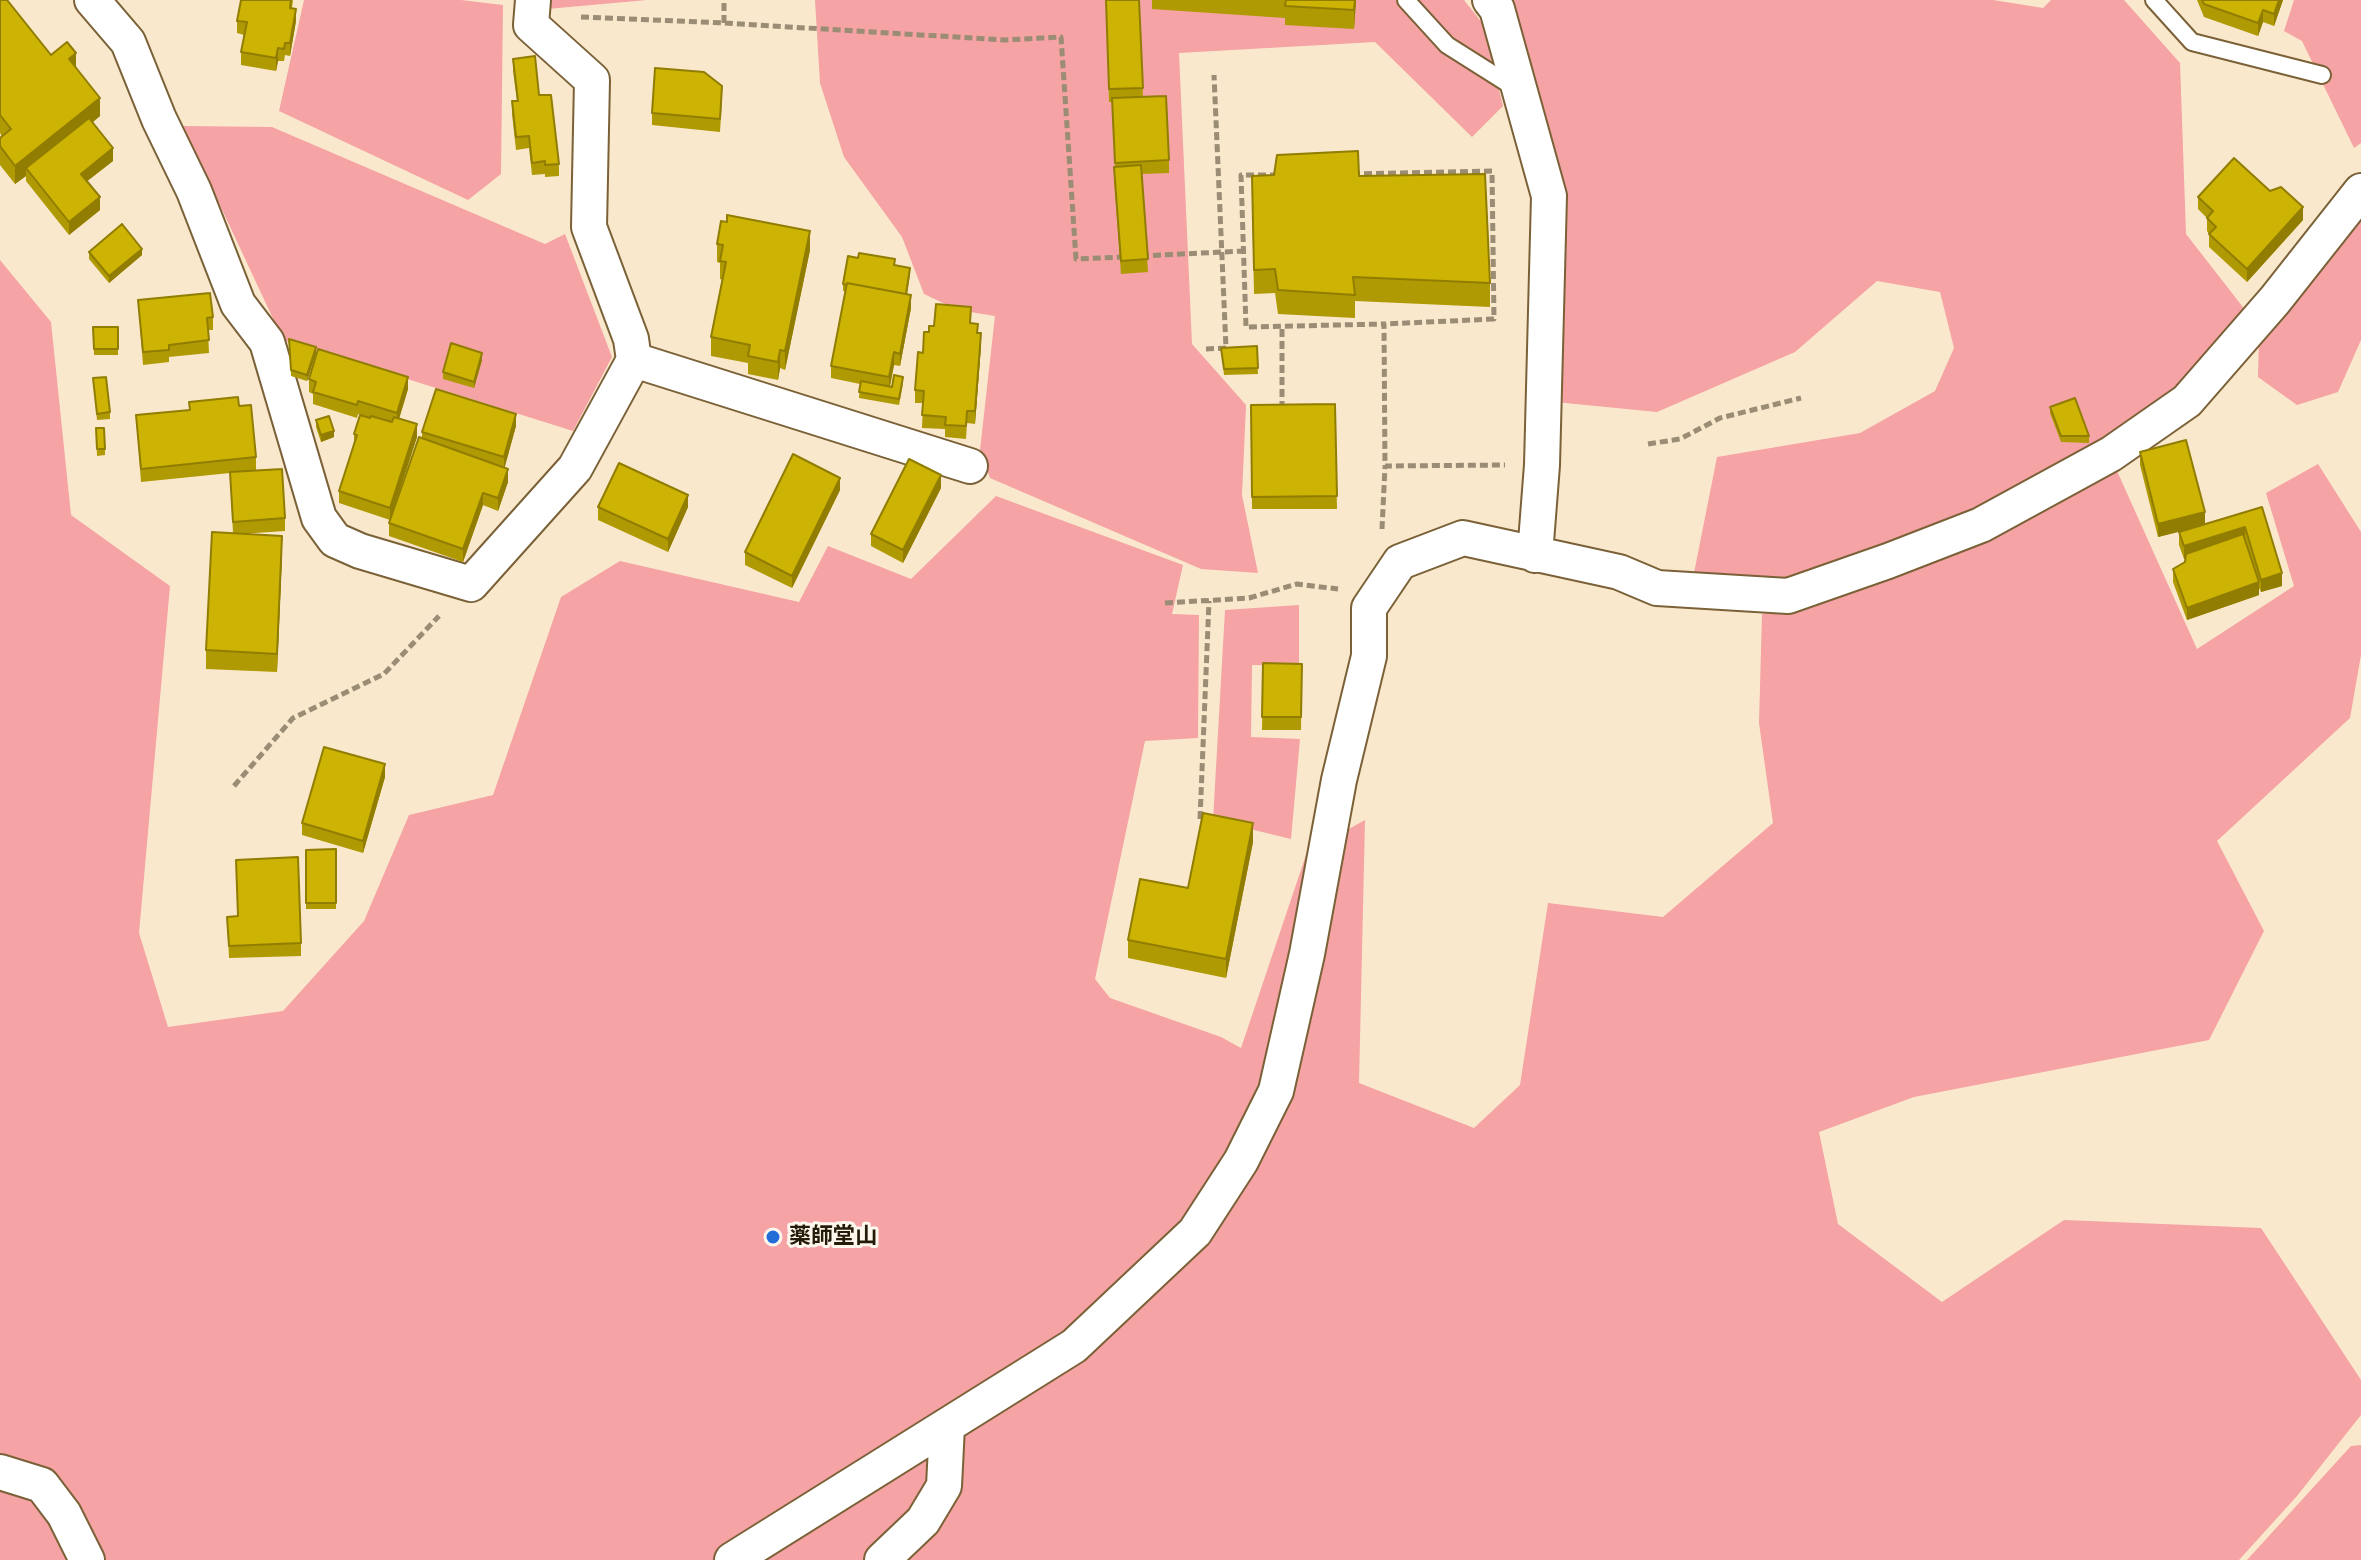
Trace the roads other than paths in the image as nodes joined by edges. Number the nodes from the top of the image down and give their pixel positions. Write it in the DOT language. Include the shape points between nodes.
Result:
graph roads {
  1 [pos="92,0"];
  2 [pos="1406,0"];
  3 [pos="1490,0"];
  4 [pos="2154,0"];
  5 [pos="532,7"];
  6 [pos="2322,75"];
  7 [pos="1520,91"];
  8 [pos="2361,191"];
  9 [pos="634,360"];
  10 [pos="970,466"];
  11 [pos="1535,555"];
  12 [pos="947,1426"];
  13 [pos="0,1472"];
  14 [pos="87,1560"];
  15 [pos="732,1560"];
  16 [pos="882,1560"];
  1 -- 9 [label="street" via="128,42 238,304 267,342 319,518 335,540 471,584 575,468"];
  2 -- 7 [label="lane" via="1447,45"];
  3 -- 7 [label="street"];
  4 -- 6 [label="lane" via="2192,42"];
  5 -- 9 [label="street" via="531,25 592,80 589,227"];
  7 -- 11 [label="street" via="1549,196"];
  8 -- 11 [label="street" via="2187,401 2111,454 1981,525 1788,596 1657,588 1619,572"];
  9 -- 10 [label="street"];
  11 -- 12 [label="street" via="1463,538 1400,562 1379,593 1369,608 1369,656 1276,1091 1241,1161 1195,1232 1074,1346"];
  12 -- 15 [label="street"];
  12 -- 16 [label="street" via="944,1486 923,1521"];
  13 -- 14 [label="street" via="42,1485"];
}
